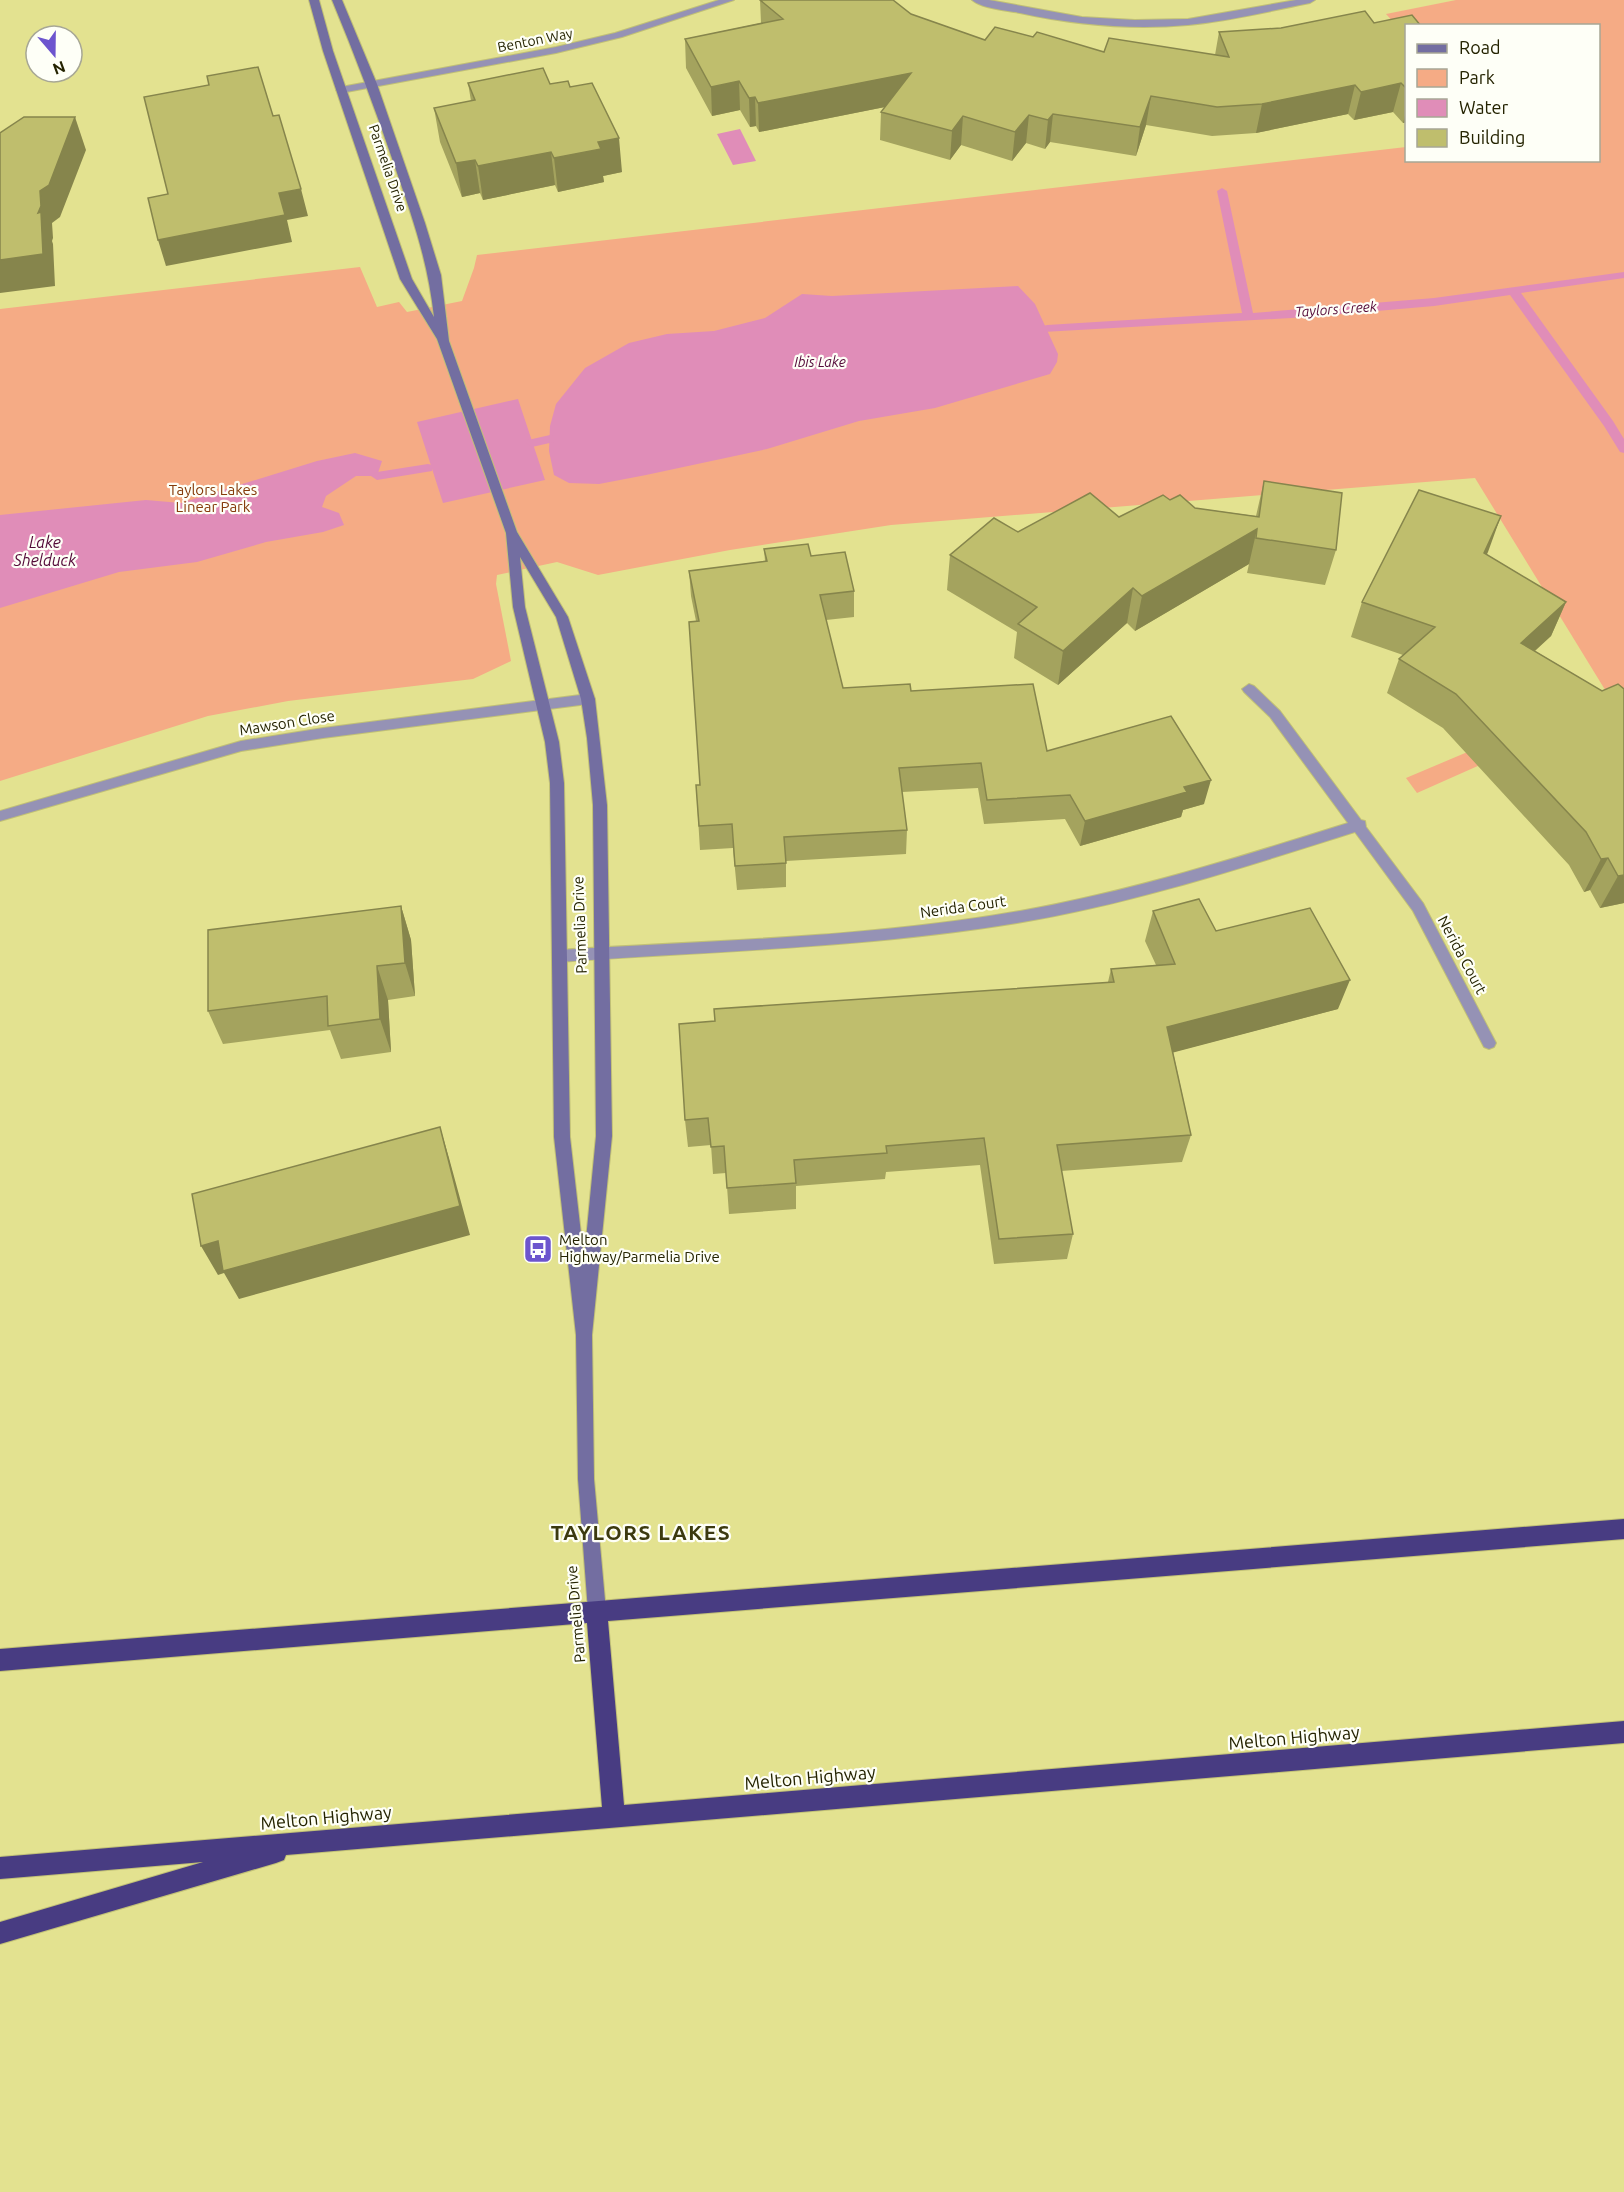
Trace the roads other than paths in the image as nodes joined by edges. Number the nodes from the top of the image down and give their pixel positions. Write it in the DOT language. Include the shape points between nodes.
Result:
graph roads {
  1 [pos="314,0"];
  2 [pos="337,0"];
  3 [pos="729,0"];
  4 [pos="977,0"];
  5 [pos="1310,0"];
  6 [pos="372,84"];
  7 [pos="341,90"];
  8 [pos="443,341"];
  9 [pos="511,532"];
  10 [pos="1249,689"];
  11 [pos="588,699"];
  12 [pos="544,706"];
  13 [pos="0,816"];
  14 [pos="1360,825"];
  15 [pos="602,953"];
  16 [pos="560,956"];
  17 [pos="1490,1043"];
  18 [pos="584,1335"];
  19 [pos="1624,1529"];
  20 [pos="597,1611"];
  21 [pos="0,1660"];
  22 [pos="1624,1732"];
  23 [pos="614,1817"];
  24 [pos="312,1842"];
  25 [pos="0,1868"];
  26 [pos="0,1934"];
  1 -- 7 [label="street, Parmelia Drive"];
  2 -- 6 [label="street, Parmelia Drive"];
  3 -- 6 [label="street, Benton Way" via="567,48"];
  4 -- 5 [label="street" via="1062,18 1123,23 1189,21"];
  6 -- 7 [label="street, Benton Way"];
  6 -- 8 [label="street, Parmelia Drive" via="435,275"];
  7 -- 8 [label="street, Parmelia Drive" via="406,279"];
  8 -- 9 [label="street, Parmelia Drive"];
  9 -- 11 [label="street, Parmelia Drive" via="562,618"];
  9 -- 12 [label="street, Parmelia Drive" via="517,590"];
  10 -- 14 [label="street, Nerida Court" via="1275,714"];
  11 -- 12 [label="street, Mawson Close"];
  11 -- 15 [label="street, Parmelia Drive" via="600,805"];
  12 -- 13 [label="street, Mawson Close" via="323,732 241,746"];
  12 -- 16 [label="street, Parmelia Drive" via="557,783"];
  14 -- 15 [label="street, Nerida Court" via="1168,883 1081,905 996,920 839,938"];
  14 -- 17 [label="street, Nerida Court" via="1418,907"];
  15 -- 16 [label="street, Nerida Court"];
  15 -- 18 [label="street, Parmelia Drive" via="604,1136"];
  16 -- 18 [label="street, Parmelia Drive" via="562,1137"];
  18 -- 20 [label="street, Parmelia Drive" via="586,1479"];
  19 -- 20 [label="highway"];
  20 -- 21 [label="highway"];
  20 -- 23 [label="highway, Parmelia Drive"];
  22 -- 23 [label="highway, Melton Highway"];
  23 -- 24 [label="highway, Melton Highway"];
  24 -- 25 [label="highway, Melton Highway"];
  24 -- 26 [label="highway"];
}
